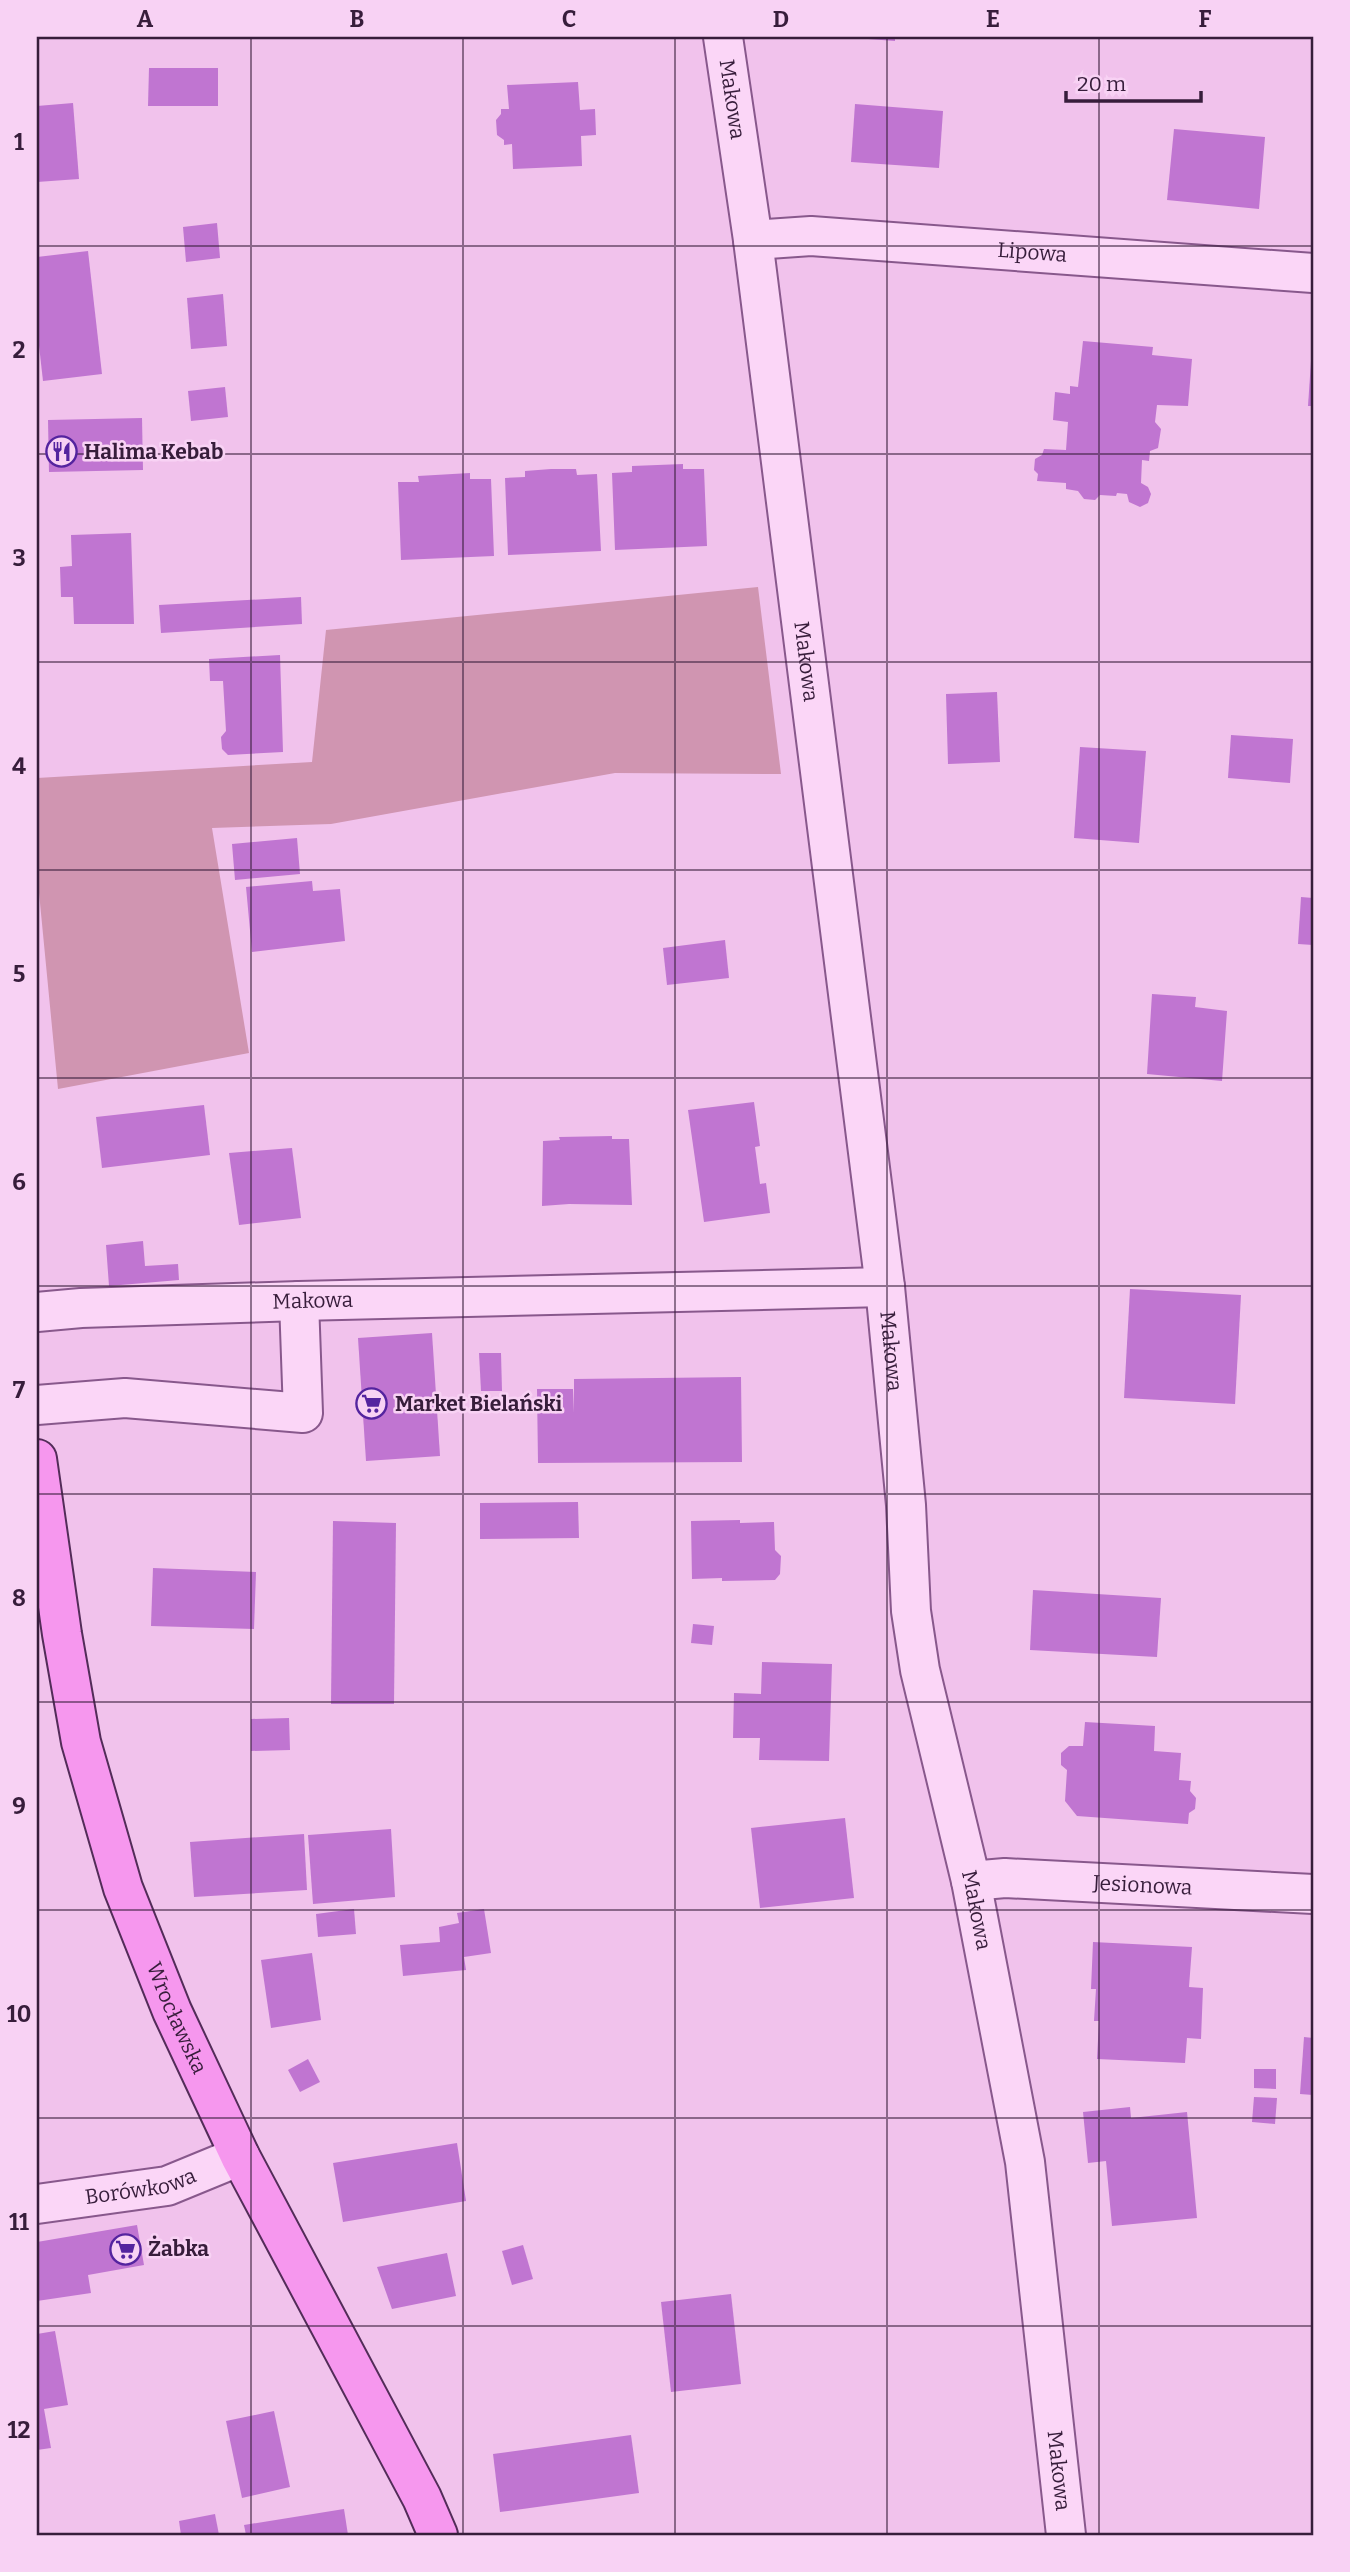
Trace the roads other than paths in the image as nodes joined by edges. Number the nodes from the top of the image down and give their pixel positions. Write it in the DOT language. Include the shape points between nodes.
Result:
graph roads {
  1 [pos="723,37"];
  2 [pos="752,240"];
  3 [pos="1313,273"];
  4 [pos="885,1287"];
  5 [pos="299,1301"];
  6 [pos="37,1312"];
  7 [pos="37,1405"];
  8 [pos="37,1458"];
  9 [pos="971,1881"];
  10 [pos="1313,1894"];
  11 [pos="240,2156"];
  12 [pos="37,2204"];
  13 [pos="438,2535"];
  14 [pos="1066,2535"];
  1 -- 2 [label="street, Makowa"];
  2 -- 3 [label="street, Lipowa" via="811,236"];
  2 -- 4 [label="street, Makowa"];
  4 -- 5 [label="street, Makowa"];
  4 -- 9 [label="street, Makowa" via="911,1611 920,1670"];
  5 -- 6 [label="street, Makowa"];
  5 -- 7 [label="street" via="303,1413 125,1398"];
  8 -- 11 [label="main road, Wrocławska" via="62,1634 92,1782 123,1888 172,2011"];
  9 -- 10 [label="street, Jesionowa" via="1005,1878"];
  9 -- 14 [label="street, Makowa" via="1025,2162"];
  11 -- 12 [label="street, Borówkowa" via="167,2186"];
  11 -- 13 [label="main road, Wrocławska"];
}
